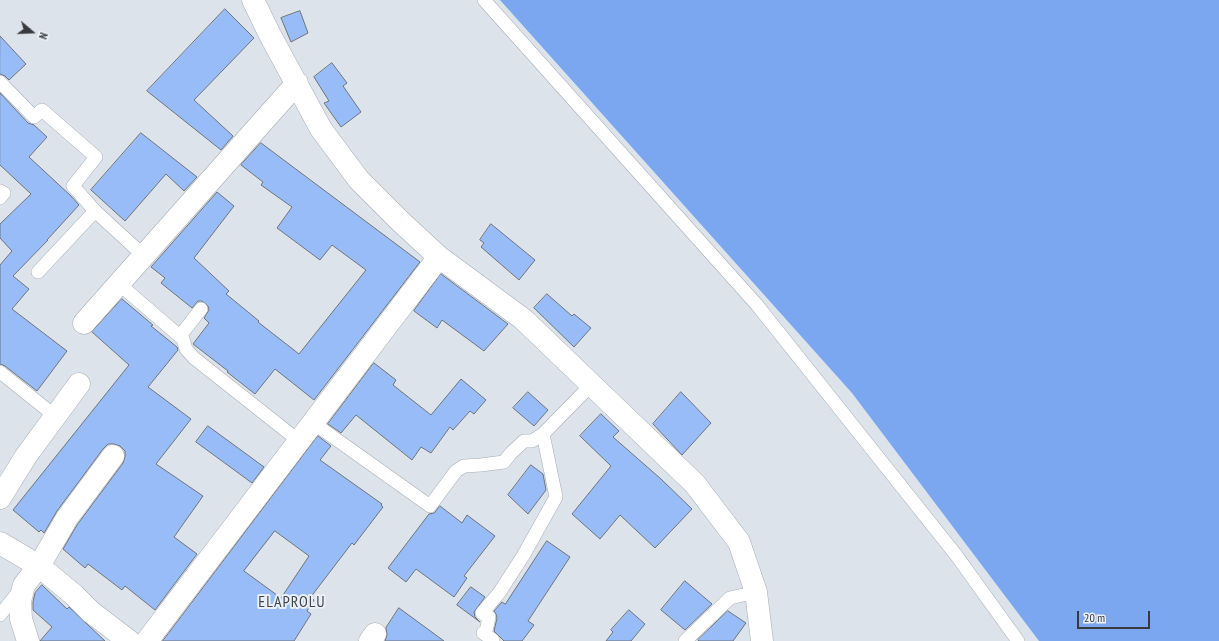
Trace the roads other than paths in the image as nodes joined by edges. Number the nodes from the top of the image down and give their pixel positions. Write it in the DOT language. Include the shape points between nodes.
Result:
graph roads {
  1 [pos="253,0"];
  2 [pos="484,0"];
  3 [pos="0,82"];
  4 [pos="297,82"];
  5 [pos="0,191"];
  6 [pos="0,198"];
  7 [pos="95,211"];
  8 [pos="144,256"];
  9 [pos="439,257"];
  10 [pos="38,272"];
  11 [pos="119,284"];
  12 [pos="201,309"];
  13 [pos="84,323"];
  14 [pos="180,336"];
  15 [pos="0,372"];
  16 [pos="79,384"];
  17 [pos="591,385"];
  18 [pos="55,416"];
  19 [pos="312,422"];
  20 [pos="543,434"];
  21 [pos="299,440"];
  22 [pos="113,456"];
  23 [pos="0,498"];
  24 [pos="0,543"];
  25 [pos="39,566"];
  26 [pos="24,585"];
  27 [pos="756,592"];
  28 [pos="0,615"];
  29 [pos="28,641"];
  30 [pos="129,641"];
  31 [pos="147,641"];
  32 [pos="492,641"];
  33 [pos="685,641"];
  34 [pos="762,641"];
  35 [pos="1018,641"];
  1 -- 4 [label="street"];
  2 -- 35 [label="lane" via="757,305 956,556"];
  3 -- 7 [label="lane" via="34,117 42,110 96,157 73,186"];
  4 -- 8 [label="street"];
  4 -- 9 [label="street" via="321,129 359,180"];
  5 -- 6 [label="lane" via="4,194"];
  7 -- 8 [label="lane"];
  7 -- 10 [label="lane"];
  8 -- 11 [label="street"];
  9 -- 17 [label="street" via="523,319"];
  9 -- 19 [label="street"];
  11 -- 13 [label="street"];
  11 -- 14 [label="lane"];
  12 -- 14 [label="lane"];
  14 -- 21 [label="lane" via="194,358"];
  15 -- 18 [label="lane"];
  16 -- 18 [label="street"];
  17 -- 20 [label="lane"];
  17 -- 27 [label="street" via="695,484 739,542"];
  18 -- 23 [label="street"];
  19 -- 20 [label="lane" via="430,506 456,471 464,466 504,462 524,441 532,441"];
  19 -- 21 [label="street"];
  20 -- 32 [label="lane" via="556,497 523,556 482,613 489,617 486,631 483,633"];
  21 -- 31 [label="street"];
  22 -- 25 [label="street" via="67,518"];
  24 -- 25 [label="street"];
  25 -- 26 [label="street"];
  25 -- 30 [label="street" via="91,612"];
  26 -- 28 [label="lane"];
  26 -- 29 [label="street" via="20,601 21,619"];
  27 -- 33 [label="lane" via="730,598"];
  27 -- 34 [label="street"];
}
